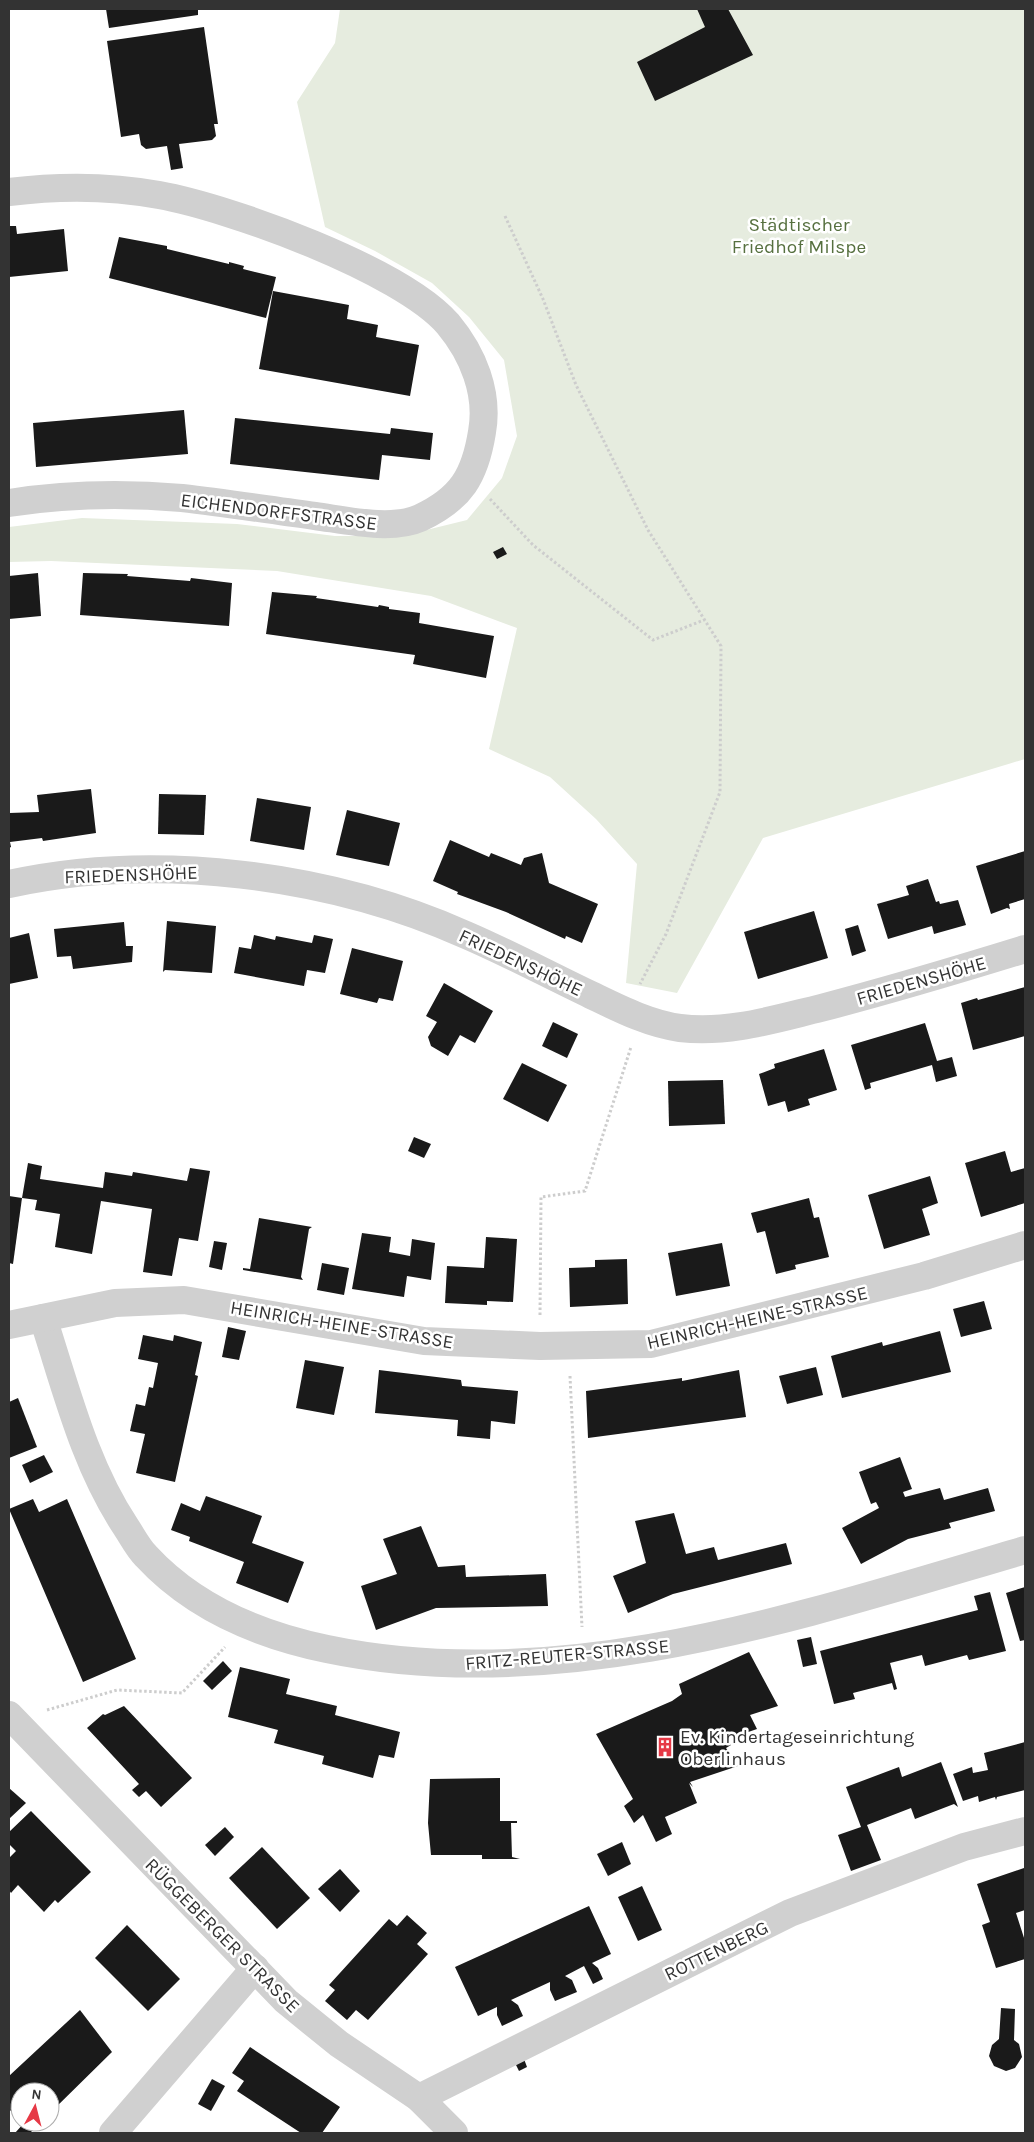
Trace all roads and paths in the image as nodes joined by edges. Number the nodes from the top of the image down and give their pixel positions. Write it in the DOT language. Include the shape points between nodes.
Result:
graph roads {
  1 [pos="9,192"];
  2 [pos="505,216"];
  3 [pos="469,477"];
  4 [pos="9,503"];
  5 [pos="704,620"];
  6 [pos="9,884"];
  7 [pos="1025,949"];
  8 [pos="633,1014"];
  9 [pos="1025,1245"];
  10 [pos="43,1318"];
  11 [pos="9,1325"];
  12 [pos="540,1346"];
  13 [pos="568,1346"];
  14 [pos="1025,1550"];
  15 [pos="246,1626"];
  16 [pos="584,1656"];
  17 [pos="11,1717"];
  18 [pos="1025,1831"];
  19 [pos="255,1968"];
  20 [pos="419,2098"];
  21 [pos="113,2133"];
  22 [pos="454,2133"];
  1 -- 3 [label="street, EICHENDORFFSTRASSE" via="57,188 159,195 210,208 322,249 374,272 412,295 447,323 469,356 482,386 485,418 479,452"];
  2 -- 5 [label="path" via="543,298 576,385 648,530"];
  3 -- 4 [label="street, EICHENDORFFSTRASSE" via="454,498 417,519 380,524 182,498 120,494 56,496"];
  3 -- 5 [label="path" via="533,545 653,640"];
  5 -- 8 [label="path" via="721,646 720,792"];
  6 -- 8 [label="street, FRIEDENSHÖHE" via="41,877 128,870 207,872 307,885 383,903 466,934"];
  7 -- 8 [label="street, FRIEDENSHÖHE" via="896,989 775,1020 725,1029 679,1028"];
  8 -- 12 [label="path" via="585,1190 541,1197"];
  9 -- 13 [label="street, HEINRICH-HEINE-STRASSE" via="924,1276 651,1344"];
  10 -- 11 [label="street, HEINRICH-HEINE-STRASSE"];
  10 -- 12 [label="street, HEINRICH-HEINE-STRASSE" via="115,1303 184,1300 424,1341"];
  10 -- 15 [label="street, FRITZ-REUTER-STRASSE" via="88,1454 114,1510 144,1555 191,1596"];
  12 -- 13 [label="street, HEINRICH-HEINE-STRASSE"];
  13 -- 16 [label="path"];
  14 -- 16 [label="street, FRITZ-REUTER-STRASSE" via="788,1619 674,1644"];
  15 -- 16 [label="street, FRITZ-REUTER-STRASSE" via="298,1643 368,1657 451,1664"];
  15 -- 17 [label="path" via="182,1693 117,1690"];
  17 -- 19 [label="street, RÜGGEBERGER STRASSE"];
  18 -- 20 [label="street, ROTTENBERG" via="964,1848 790,1913"];
  19 -- 20 [label="street, RÜGGEBERGER STRASSE" via="320,2030"];
  19 -- 21 [label="street"];
  20 -- 22 [label="street, RÜGGEBERGER STRASSE"];
}
